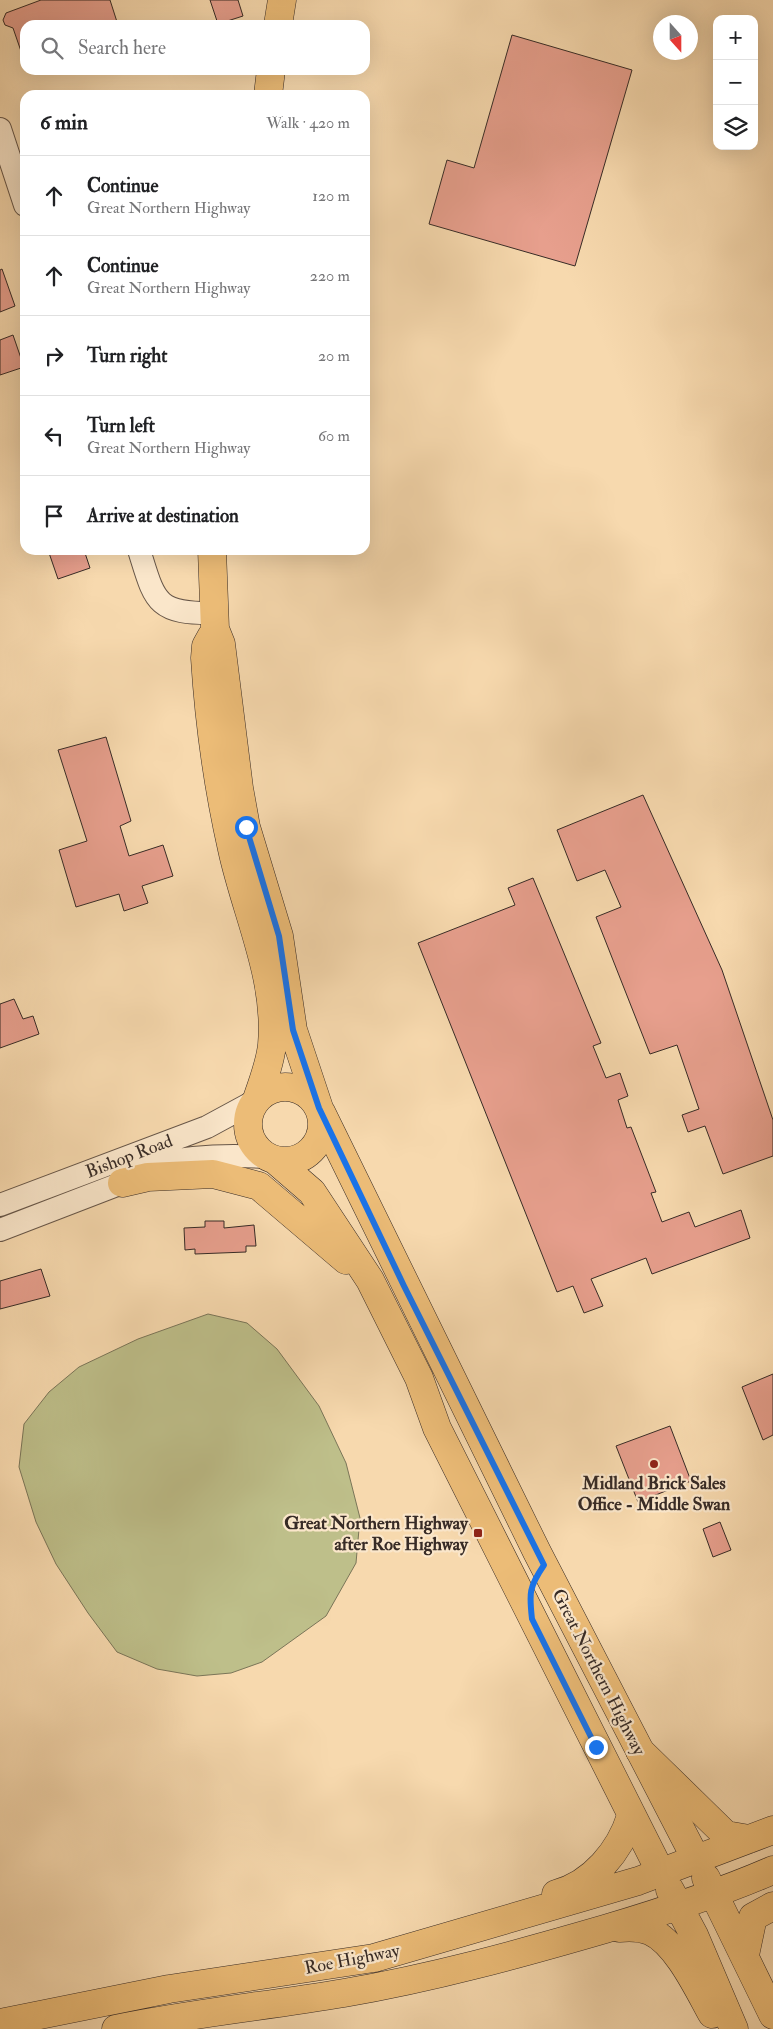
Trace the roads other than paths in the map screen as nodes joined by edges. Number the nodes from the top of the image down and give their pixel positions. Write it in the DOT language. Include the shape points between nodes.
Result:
graph roads {
  1 [pos="282,0"];
  2 [pos="279,20"];
  3 [pos="270,75"];
  4 [pos="269,90"];
  5 [pos="0,129"];
  6 [pos="20,190"];
  7 [pos="141,555"];
  8 [pos="212,555"];
  9 [pos="214,621"];
  10 [pos="256,1100"];
  11 [pos="320,1110"];
  12 [pos="271,1158"];
  13 [pos="122,1183"];
  14 [pos="0,1205"];
  15 [pos="0,1230"];
  16 [pos="370,1280"];
  17 [pos="544,1565"];
  18 [pos="532,1619"];
  19 [pos="640,1751"];
  20 [pos="631,1816"];
  21 [pos="761,1834"];
  22 [pos="696,1859"];
  23 [pos="773,1870"];
  24 [pos="661,1873"];
  25 [pos="714,1894"];
  26 [pos="679,1906"];
  27 [pos="773,1906"];
  28 [pos="605,1929"];
  29 [pos="745,1955"];
  30 [pos="374,1958"];
  31 [pos="773,2015"];
  32 [pos="0,2023"];
  33 [pos="116,2029"];
  34 [pos="721,2029"];
  35 [pos="734,2029"];
  1 -- 2 [label="main road"];
  3 -- 4 [label="main road"];
  5 -- 6 [label="street"];
  7 -- 9 [label="street" via="158,601 170,609"];
  8 -- 9 [label="main road, Great Northern Highway"];
  9 -- 10 [label="main road, Great Northern Highway" via="205,658 222,807 265,965 272,1016 268,1068"];
  9 -- 11 [label="main road, Great Northern Highway" via="223,654 246,827 279,936 293,1030"];
  10 -- 11 [label="main road" via="278,1087 294,1088 309,1095"];
  10 -- 12 [label="main road" via="248,1116 248,1132 255,1146"];
  10 -- 14 [label="street, Bishop Road" via="207,1127"];
  11 -- 12 [label="main road" via="322,1128 312,1149 291,1161"];
  11 -- 17 [label="main road, Great Northern Highway"];
  12 -- 13 [label="street, Bishop Road" via="212,1156 166,1160 122,1173"];
  12 -- 16 [label="main road, Great Northern Highway" via="312,1192"];
  13 -- 15 [label="street, Bishop Road"];
  13 -- 16 [label="main road" via="176,1174 213,1174 259,1186"];
  16 -- 18 [label="main road, Great Northern Highway" via="419,1378 437,1428"];
  17 -- 18 [label="main road" via="532,1583"];
  17 -- 19 [label="main road, Great Northern Highway"];
  18 -- 20 [label="main road, Great Northern Highway"];
  19 -- 21 [label="main road" via="726,1835"];
  19 -- 22 [label="main road, Great Northern Highway"];
  20 -- 24 [label="main road, Great Northern Highway"];
  20 -- 30 [label="main road" via="616,1850 571,1890 439,1927"];
  21 -- 22 [label="main road, Roe Highway"];
  22 -- 24 [label="main road, Roe Highway"];
  22 -- 25 [label="main road, Great Northern Highway"];
  23 -- 25 [label="main road, Roe Highway"];
  24 -- 26 [label="main road, Great Northern Highway"];
  24 -- 30 [label="main road, Roe Highway"];
  25 -- 26 [label="main road, Roe Highway"];
  25 -- 29 [label="main road, Great Northern Highway"];
  26 -- 28 [label="main road, Roe Highway"];
  26 -- 35 [label="main road, Great Northern Highway"];
  27 -- 29 [label="main road" via="753,1917"];
  28 -- 33 [label="main road, Roe Highway" via="511,1956 344,1993"];
  28 -- 34 [label="main road" via="633,1927 650,1931 677,1953"];
  29 -- 31 [label="main road, Great Northern Highway"];
  30 -- 32 [label="main road, Roe Highway" via="169,1989"];
}
